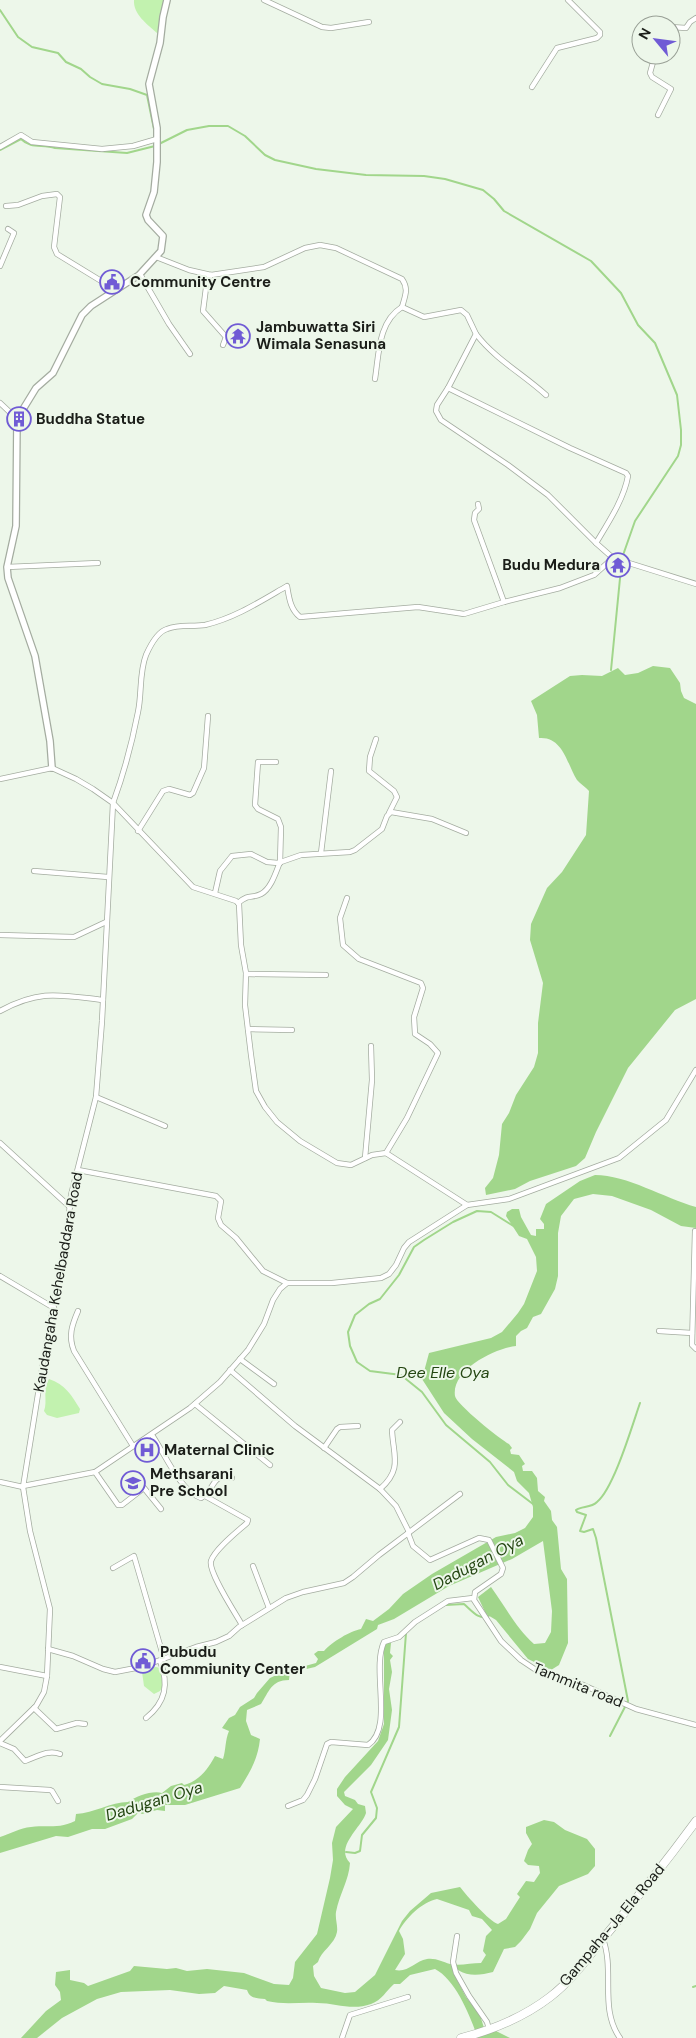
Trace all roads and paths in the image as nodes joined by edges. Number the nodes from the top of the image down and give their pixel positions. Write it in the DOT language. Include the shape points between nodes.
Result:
graph roads {
  1 [pos="167,0"];
  2 [pos="264,0"];
  3 [pos="568,0"];
  4 [pos="696,18"];
  5 [pos="369,22"];
  6 [pos="681,28"];
  7 [pos="652,65"];
  8 [pos="532,87"];
  9 [pos="658,115"];
  10 [pos="157,139"];
  11 [pos="0,146"];
  12 [pos="6,206"];
  13 [pos="8,229"];
  14 [pos="156,257"];
  15 [pos="0,266"];
  16 [pos="140,274"];
  17 [pos="211,275"];
  18 [pos="114,291"];
  19 [pos="402,307"];
  20 [pos="476,334"];
  21 [pos="223,345"];
  22 [pos="190,354"];
  23 [pos="375,379"];
  24 [pos="448,388"];
  25 [pos="546,396"];
  26 [pos="0,403"];
  27 [pos="17,419"];
  28 [pos="478,504"];
  29 [pos="596,543"];
  30 [pos="613,558"];
  31 [pos="98,562"];
  32 [pos="8,567"];
  33 [pos="696,584"];
  34 [pos="504,602"];
  35 [pos="208,716"];
  36 [pos="376,739"];
  37 [pos="276,762"];
  38 [pos="52,768"];
  39 [pos="331,771"];
  40 [pos="0,779"];
  41 [pos="113,804"];
  42 [pos="389,814"];
  43 [pos="138,831"];
  44 [pos="466,833"];
  45 [pos="321,853"];
  46 [pos="280,863"];
  47 [pos="34,871"];
  48 [pos="108,877"];
  49 [pos="215,893"];
  50 [pos="347,898"];
  51 [pos="238,903"];
  52 [pos="106,922"];
  53 [pos="0,934"];
  54 [pos="246,974"];
  55 [pos="326,975"];
  56 [pos="103,1000"];
  57 [pos="0,1011"];
  58 [pos="248,1029"];
  59 [pos="292,1030"];
  60 [pos="371,1046"];
  61 [pos="696,1070"];
  62 [pos="96,1097"];
  63 [pos="165,1126"];
  64 [pos="0,1143"];
  65 [pos="386,1153"];
  66 [pos="365,1158"];
  67 [pos="78,1170"];
  68 [pos="467,1204"];
  69 [pos="70,1206"];
  70 [pos="695,1231"];
  71 [pos="0,1276"];
  72 [pos="287,1283"];
  73 [pos="54,1308"];
  74 [pos="78,1311"];
  75 [pos="659,1331"];
  76 [pos="692,1333"];
  77 [pos="696,1349"];
  78 [pos="240,1359"];
  79 [pos="230,1370"];
  80 [pos="274,1384"];
  81 [pos="195,1404"];
  82 [pos="400,1422"];
  83 [pos="358,1426"];
  84 [pos="152,1435"];
  85 [pos="133,1446"];
  86 [pos="324,1448"];
  87 [pos="270,1465"];
  88 [pos="95,1472"];
  89 [pos="232,1478"];
  90 [pos="0,1482"];
  91 [pos="23,1486"];
  92 [pos="380,1489"];
  93 [pos="460,1494"];
  94 [pos="205,1496"];
  95 [pos="161,1509"];
  96 [pos="408,1532"];
  97 [pos="253,1566"];
  98 [pos="114,1568"];
  99 [pos="473,1598"];
  100 [pos="269,1608"];
  101 [pos="242,1625"];
  102 [pos="48,1649"];
  103 [pos="162,1660"];
  104 [pos="0,1667"];
  105 [pos="47,1676"];
  106 [pos="34,1708"];
  107 [pos="146,1718"];
  108 [pos="85,1724"];
  109 [pos="696,1725"];
  110 [pos="0,1742"];
  111 [pos="60,1754"];
  112 [pos="0,1787"];
  113 [pos="58,1801"];
  114 [pos="288,1806"];
  115 [pos="696,1821"];
  116 [pos="456,1936"];
  117 [pos="603,1939"];
  118 [pos="408,1997"];
  119 [pos="488,2029"];
  120 [pos="342,2038"];
  121 [pos="461,2038"];
  122 [pos="620,2038"];
  1 -- 10 [label="street" via="149,84"];
  2 -- 5 [label="street" via="322,27"];
  3 -- 8 [label="street" via="600,35 556,48"];
  4 -- 6 [label="street" via="686,28"];
  7 -- 9 [label="street" via="652,77 671,88"];
  10 -- 11 [label="street" via="133,146 102,149 32,142 21,136"];
  10 -- 14 [label="street" via="157,177 146,214 163,236"];
  12 -- 18 [label="street" via="57,194 60,197 54,247 57,254"];
  13 -- 15 [label="street" via="14,233"];
  14 -- 16 [label="street"];
  14 -- 17 [label="street"];
  16 -- 18 [label="street"];
  16 -- 22 [label="street"];
  17 -- 19 [label="street" via="264,267 305,248 320,245 336,248 402,279 407,290"];
  17 -- 21 [label="street" via="207,280 203,311 226,337"];
  18 -- 27 [label="street" via="82,314 54,373 36,388"];
  19 -- 20 [label="street" via="424,316 461,310"];
  19 -- 23 [label="street" via="386,323"];
  20 -- 24 [label="street"];
  20 -- 25 [label="street" via="494,355"];
  24 -- 29 [label="street" via="437,405 436,411 441,420 548,495"];
  24 -- 29 [label="street" via="626,473 627,482 622,494"];
  26 -- 27 [label="street"];
  27 -- 32 [label="street" via="16,526"];
  28 -- 34 [label="street" via="474,520"];
  29 -- 30 [label="street"];
  30 -- 33 [label="street"];
  30 -- 34 [label="street" via="594,574 542,594"];
  31 -- 32 [label="street"];
  32 -- 38 [label="street" via="8,578 35,656"];
  34 -- 41 [label="street, Kaudangaha Kehelbaddara Road" via="464,614 418,607 300,617 290,602 287,586 220,620 166,629 158,635 146,655 139,711"];
  35 -- 43 [label="street" via="204,768 193,793 163,791"];
  36 -- 42 [label="street" via="369,771 397,797"];
  37 -- 46 [label="street" via="258,762 255,805 278,819 281,827"];
  38 -- 40 [label="street"];
  38 -- 41 [label="street" via="93,789"];
  39 -- 45 [label="street"];
  41 -- 43 [label="street"];
  41 -- 48 [label="street, Kaudangaha Kehelbaddara Road"];
  42 -- 44 [label="street" via="432,819"];
  42 -- 45 [label="street" via="382,829 355,850"];
  43 -- 49 [label="street" via="189,884"];
  45 -- 46 [label="street" via="301,854"];
  46 -- 49 [label="street" via="267,862 251,854 232,856 220,871"];
  46 -- 51 [label="street" via="268,888 260,895 247,896"];
  47 -- 48 [label="street"];
  48 -- 52 [label="street, Kaudangaha Kehelbaddara Road"];
  49 -- 51 [label="street"];
  50 -- 65 [label="street" via="340,918 343,944 359,959 421,983 423,988 414,1017 415,1034 438,1053"];
  51 -- 54 [label="street"];
  52 -- 53 [label="street" via="74,937"];
  52 -- 56 [label="street, Kaudangaha Kehelbaddara Road"];
  54 -- 55 [label="street"];
  54 -- 58 [label="street"];
  56 -- 57 [label="street" via="51,994 21,1000"];
  56 -- 62 [label="street, Kaudangaha Kehelbaddara Road"];
  58 -- 59 [label="street"];
  58 -- 66 [label="street" via="256,1091 277,1122 300,1141 337,1163 350,1165"];
  60 -- 66 [label="street" via="372,1080"];
  61 -- 68 [label="street" via="666,1120 619,1158 509,1199"];
  62 -- 63 [label="street"];
  62 -- 67 [label="street, Kaudangaha Kehelbaddara Road"];
  64 -- 69 [label="street"];
  65 -- 66 [label="street"];
  65 -- 68 [label="street"];
  67 -- 69 [label="street, Kaudangaha Kehelbaddara Road"];
  67 -- 72 [label="street" via="216,1196 221,1201 220,1225 236,1238 263,1271"];
  68 -- 72 [label="street" via="409,1242 389,1274 381,1278"];
  69 -- 73 [label="street, Kaudangaha Kehelbaddara Road"];
  70 -- 76 [label="street"];
  71 -- 73 [label="street"];
  72 -- 78 [label="street" via="276,1294 264,1324"];
  73 -- 91 [label="street, Kaudangaha Kehelbaddara Road"];
  74 -- 85 [label="street" via="70,1331 72,1346"];
  75 -- 76 [label="street"];
  76 -- 77 [label="street" via="692,1345"];
  78 -- 79 [label="street"];
  78 -- 80 [label="street"];
  79 -- 81 [label="street"];
  79 -- 86 [label="street"];
  81 -- 84 [label="street"];
  81 -- 87 [label="street"];
  82 -- 92 [label="street" via="392,1430 394,1473"];
  83 -- 86 [label="street" via="337,1428"];
  84 -- 85 [label="street"];
  84 -- 94 [label="street" via="182,1485 194,1495"];
  85 -- 88 [label="street"];
  86 -- 92 [label="street"];
  88 -- 91 [label="street"];
  88 -- 95 [label="street" via="118,1505 144,1488"];
  89 -- 94 [label="street" via="215,1480"];
  90 -- 91 [label="street"];
  91 -- 102 [label="street, Kaudangaha Kehelbaddara Road" via="30,1531 48,1596 51,1622"];
  92 -- 96 [label="street" via="396,1506"];
  93 -- 96 [label="street"];
  94 -- 101 [label="street" via="248,1520 220,1549 211,1566"];
  96 -- 99 [label="street" via="413,1546 428,1559 479,1538 489,1540 504,1568 501,1574 475,1592"];
  96 -- 100 [label="street" via="344,1583 303,1592"];
  97 -- 100 [label="street"];
  98 -- 103 [label="street" via="134,1556"];
  99 -- 109 [label="street, Tammita road" via="501,1641 536,1670 581,1684 636,1709"];
  99 -- 114 [label="street" via="448,1601 415,1622 399,1637 384,1642 379,1682 382,1713 374,1740 368,1745 327,1744 315,1779 303,1800"];
  100 -- 101 [label="street"];
  101 -- 103 [label="street" via="216,1642 196,1646"];
  102 -- 103 [label="street" via="115,1672"];
  102 -- 105 [label="street, Kaudangaha Kehelbaddara Road"];
  103 -- 107 [label="street" via="165,1688 158,1705"];
  104 -- 105 [label="street"];
  105 -- 106 [label="street, Kaudangaha Kehelbaddara Road" via="44,1692"];
  106 -- 108 [label="street" via="56,1729"];
  106 -- 110 [label="street, Kaudangaha Kehelbaddara Road"];
  110 -- 111 [label="street" via="14,1749 25,1761 47,1752"];
  112 -- 113 [label="street" via="52,1790"];
  115 -- 117 [label="highway, Gampaha-Ja Ela Road"];
  116 -- 119 [label="street" via="453,1962 456,1973 487,2022"];
  117 -- 119 [label="highway, Gampaha-Ja Ela Road" via="552,1996 534,2009"];
  117 -- 122 [label="street" via="607,1950 609,2013 612,2027"];
  118 -- 120 [label="street" via="350,2015"];
  119 -- 121 [label="highway, Gampaha-Ja Ela Road"];
}
